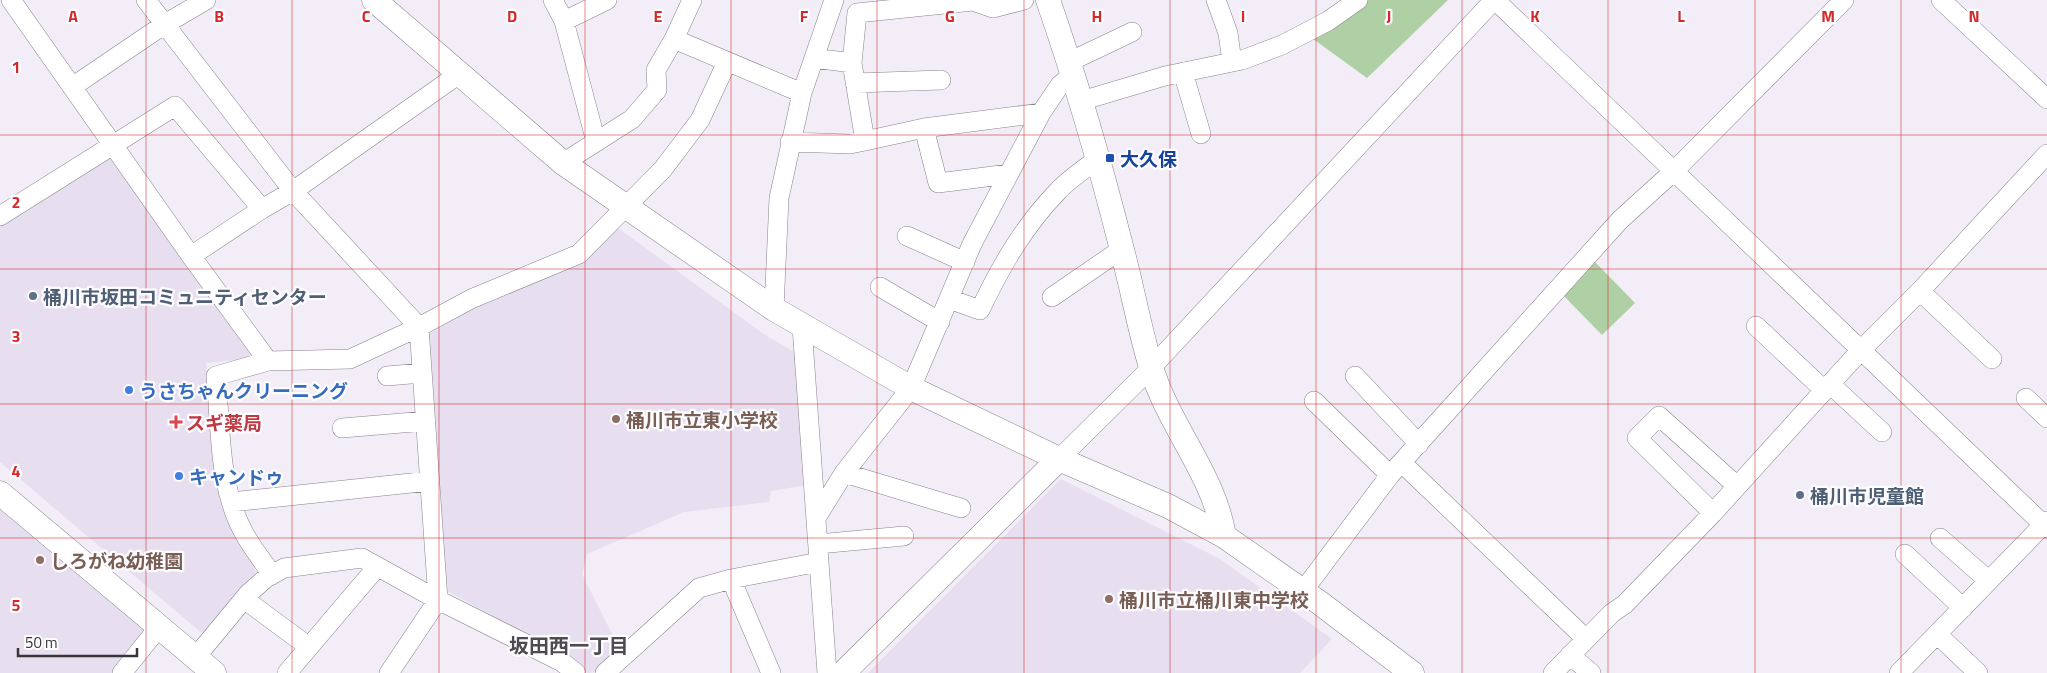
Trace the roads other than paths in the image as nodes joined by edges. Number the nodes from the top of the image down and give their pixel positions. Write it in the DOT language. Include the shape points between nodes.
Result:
graph roads {
  1 [pos="11,0"];
  2 [pos="146,0"];
  3 [pos="206,0"];
  4 [pos="374,0"];
  5 [pos="553,0"];
  6 [pos="607,0"];
  7 [pos="692,0"];
  8 [pos="834,0"];
  9 [pos="1024,0"];
  10 [pos="1048,0"];
  11 [pos="1216,0"];
  12 [pos="1358,0"];
  13 [pos="1494,0"];
  14 [pos="1844,0"];
  15 [pos="1941,0"];
  16 [pos="564,21"];
  17 [pos="165,24"];
  18 [pos="1132,32"];
  19 [pos="674,38"];
  20 [pos="814,58"];
  21 [pos="727,62"];
  22 [pos="1232,62"];
  23 [pos="852,63"];
  24 [pos="1071,68"];
  25 [pos="1183,72"];
  26 [pos="459,74"];
  27 [pos="941,80"];
  28 [pos="855,84"];
  29 [pos="72,87"];
  30 [pos="802,92"];
  31 [pos="2047,99"];
  32 [pos="1081,102"];
  33 [pos="1041,113"];
  34 [pos="924,128"];
  35 [pos="1201,134"];
  36 [pos="865,141"];
  37 [pos="596,142"];
  38 [pos="790,142"];
  39 [pos="113,144"];
  40 [pos="2047,154"];
  41 [pos="1097,159"];
  42 [pos="562,162"];
  43 [pos="1674,171"];
  44 [pos="1009,174"];
  45 [pos="293,191"];
  46 [pos="625,206"];
  47 [pos="262,208"];
  48 [pos="0,216"];
  49 [pos="907,236"];
  50 [pos="1122,249"];
  51 [pos="191,256"];
  52 [pos="965,262"];
  53 [pos="880,288"];
  54 [pos="1920,291"];
  55 [pos="1052,297"];
  56 [pos="950,299"];
  57 [pos="774,309"];
  58 [pos="940,322"];
  59 [pos="802,326"];
  60 [pos="1756,326"];
  61 [pos="419,327"];
  62 [pos="1861,350"];
  63 [pos="1992,359"];
  64 [pos="268,361"];
  65 [pos="1151,368"];
  66 [pos="422,373"];
  67 [pos="388,376"];
  68 [pos="1355,376"];
  69 [pos="1827,387"];
  70 [pos="911,388"];
  71 [pos="2026,398"];
  72 [pos="1314,402"];
  73 [pos="2047,418"];
  74 [pos="426,421"];
  75 [pos="342,428"];
  76 [pos="1882,432"];
  77 [pos="1419,444"];
  78 [pos="1059,459"];
  79 [pos="1396,469"];
  80 [pos="844,473"];
  81 [pos="430,481"];
  82 [pos="1737,486"];
  83 [pos="0,493"];
  84 [pos="231,502"];
  85 [pos="961,508"];
  86 [pos="1713,512"];
  87 [pos="816,518"];
  88 [pos="2046,525"];
  89 [pos="904,536"];
  90 [pos="1224,536"];
  91 [pos="1940,538"];
  92 [pos="818,553"];
  93 [pos="1905,554"];
  94 [pos="378,567"];
  95 [pos="272,575"];
  96 [pos="731,579"];
  97 [pos="1989,581"];
  98 [pos="1303,591"];
  99 [pos="244,599"];
  100 [pos="438,600"];
  101 [pos="1963,608"];
  102 [pos="158,628"];
  103 [pos="1937,634"];
  104 [pos="1586,638"];
  105 [pos="309,647"];
  106 [pos="1570,654"];
  107 [pos="195,658"];
  108 [pos="563,669"];
  109 [pos="122,673"];
  110 [pos="214,673"];
  111 [pos="287,673"];
  112 [pos="389,673"];
  113 [pos="605,673"];
  114 [pos="771,673"];
  115 [pos="827,673"];
  116 [pos="843,673"];
  117 [pos="1412,673"];
  118 [pos="1553,673"];
  119 [pos="1591,673"];
  120 [pos="1899,673"];
  121 [pos="1978,673"];
  1 -- 29 [label="street"];
  2 -- 17 [label="street"];
  3 -- 17 [label="street"];
  4 -- 26 [label="street"];
  5 -- 16 [label="street"];
  6 -- 16 [label="street"];
  7 -- 19 [label="street"];
  8 -- 20 [label="street"];
  9 -- 23 [label="street" via="993,8 973,2 857,13"];
  10 -- 24 [label="street"];
  11 -- 22 [label="street" via="1228,33"];
  12 -- 22 [label="street" via="1328,21 1282,45"];
  13 -- 43 [label="street"];
  13 -- 65 [label="street"];
  14 -- 43 [label="street"];
  15 -- 31 [label="street"];
  16 -- 37 [label="street"];
  17 -- 29 [label="street"];
  17 -- 45 [label="street"];
  18 -- 24 [label="street"];
  19 -- 21 [label="street"];
  19 -- 37 [label="street" via="656,70 658,90 632,119"];
  20 -- 23 [label="street"];
  20 -- 30 [label="street"];
  21 -- 30 [label="street"];
  21 -- 46 [label="street" via="700,120 662,169"];
  22 -- 25 [label="street"];
  23 -- 28 [label="street"];
  24 -- 32 [label="street"];
  24 -- 33 [label="street"];
  25 -- 32 [label="street"];
  25 -- 35 [label="street"];
  26 -- 42 [label="street"];
  26 -- 45 [label="street"];
  27 -- 28 [label="street"];
  28 -- 36 [label="street"];
  29 -- 39 [label="street"];
  30 -- 38 [label="street"];
  32 -- 41 [label="street"];
  33 -- 34 [label="street"];
  33 -- 44 [label="street"];
  34 -- 36 [label="street"];
  34 -- 44 [label="street" via="938,183"];
  36 -- 38 [label="street" via="850,144"];
  37 -- 42 [label="street"];
  38 -- 57 [label="street" via="779,198"];
  39 -- 47 [label="street" via="175,106"];
  39 -- 48 [label="street"];
  39 -- 51 [label="street"];
  40 -- 54 [label="street"];
  41 -- 50 [label="street"];
  41 -- 56 [label="street" via="1059,189 1023,231 980,310"];
  42 -- 46 [label="street"];
  43 -- 62 [label="street"];
  43 -- 77 [label="street" via="1620,220"];
  44 -- 52 [label="street"];
  45 -- 47 [label="street"];
  45 -- 61 [label="street"];
  46 -- 57 [label="street"];
  46 -- 61 [label="street" via="579,254 471,299"];
  47 -- 51 [label="street"];
  49 -- 52 [label="street"];
  50 -- 55 [label="street"];
  50 -- 65 [label="street"];
  51 -- 64 [label="street"];
  52 -- 56 [label="street"];
  53 -- 58 [label="street"];
  54 -- 62 [label="street"];
  54 -- 63 [label="street"];
  56 -- 58 [label="street"];
  57 -- 59 [label="street"];
  58 -- 70 [label="street"];
  59 -- 70 [label="street"];
  59 -- 87 [label="street"];
  60 -- 69 [label="street"];
  61 -- 64 [label="street" via="350,359"];
  61 -- 66 [label="street"];
  62 -- 69 [label="street"];
  62 -- 88 [label="street"];
  64 -- 84 [label="street" via="216,376 225,480"];
  65 -- 78 [label="street"];
  65 -- 90 [label="street" via="1161,394 1214,495"];
  66 -- 67 [label="street"];
  66 -- 74 [label="street"];
  68 -- 77 [label="street"];
  69 -- 76 [label="street"];
  69 -- 82 [label="street"];
  70 -- 78 [label="street"];
  70 -- 80 [label="street"];
  71 -- 73 [label="street"];
  72 -- 79 [label="street"];
  74 -- 75 [label="street"];
  74 -- 81 [label="street"];
  77 -- 79 [label="street"];
  78 -- 90 [label="street" via="1168,506"];
  78 -- 116 [label="street"];
  79 -- 98 [label="street"];
  79 -- 104 [label="street"];
  80 -- 85 [label="street"];
  80 -- 87 [label="street"];
  81 -- 84 [label="street"];
  81 -- 100 [label="street"];
  82 -- 86 [label="street"];
  82 -- 86 [label="street" via="1659,416 1638,438"];
  83 -- 102 [label="street"];
  84 -- 95 [label="street" via="244,533"];
  86 -- 104 [label="street" via="1625,604"];
  87 -- 92 [label="street"];
  88 -- 97 [label="street"];
  89 -- 92 [label="street"];
  90 -- 98 [label="street"];
  91 -- 97 [label="street"];
  92 -- 96 [label="street"];
  92 -- 115 [label="street"];
  93 -- 101 [label="street"];
  94 -- 95 [label="street" via="362,558 284,568"];
  94 -- 100 [label="street"];
  94 -- 105 [label="street"];
  95 -- 99 [label="street"];
  96 -- 113 [label="street" via="699,588"];
  96 -- 114 [label="street"];
  97 -- 101 [label="street"];
  98 -- 117 [label="street"];
  99 -- 105 [label="street"];
  99 -- 107 [label="street"];
  100 -- 108 [label="street"];
  100 -- 112 [label="street"];
  101 -- 103 [label="street"];
  102 -- 107 [label="street"];
  102 -- 109 [label="street"];
  103 -- 120 [label="street"];
  103 -- 121 [label="street"];
  104 -- 106 [label="street"];
  105 -- 111 [label="street"];
  106 -- 118 [label="street"];
  106 -- 119 [label="street"];
  107 -- 110 [label="street"];
}
